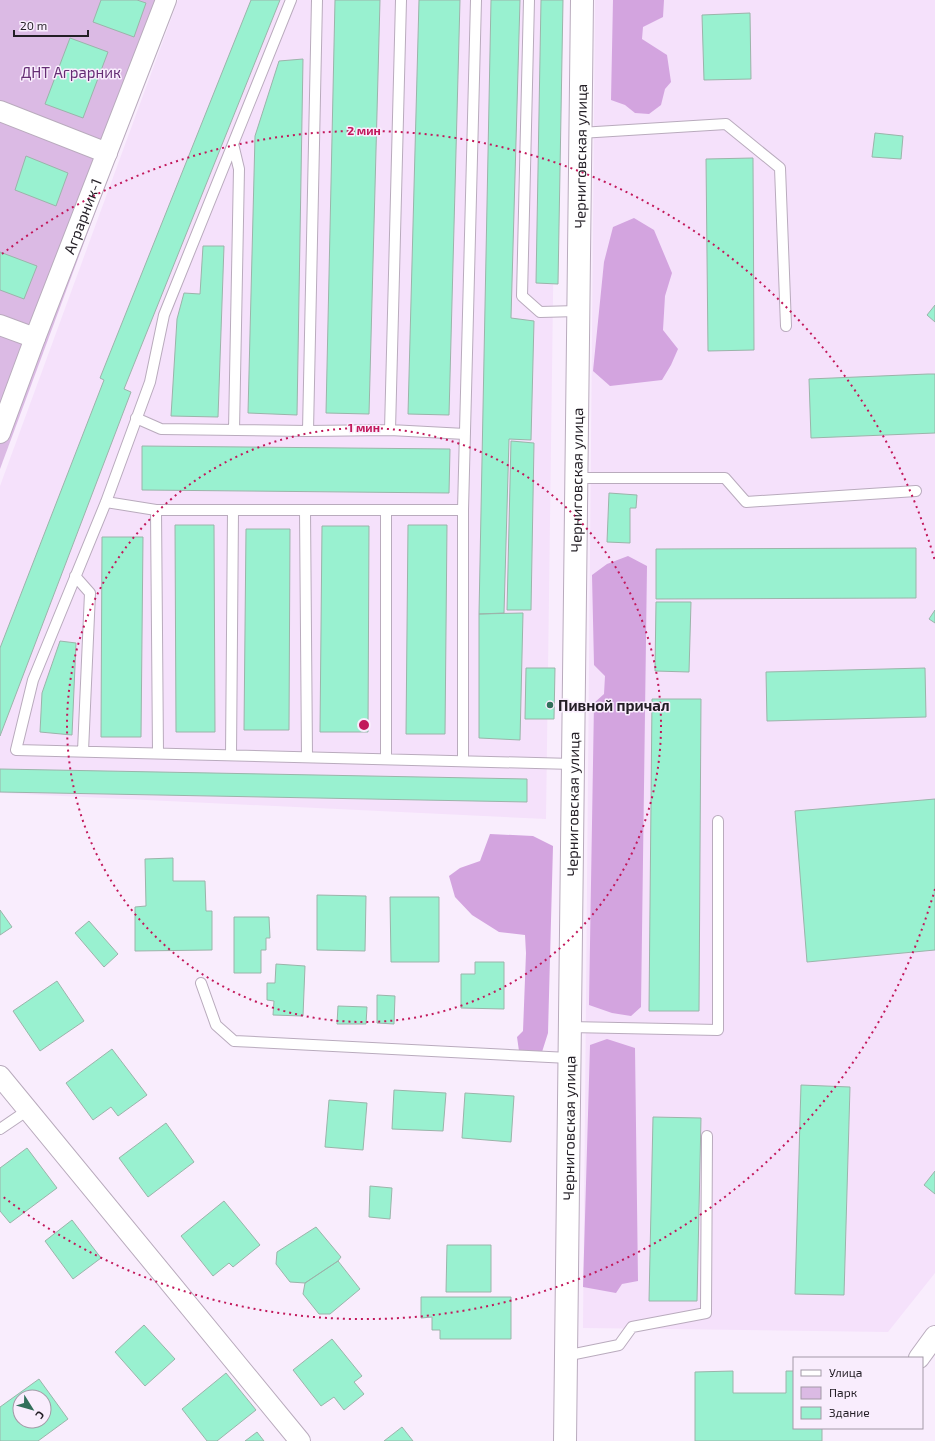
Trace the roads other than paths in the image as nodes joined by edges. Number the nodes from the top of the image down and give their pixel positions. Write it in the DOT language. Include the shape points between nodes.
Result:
graph roads {
  1 [pos="166,0"];
  2 [pos="291,0"];
  3 [pos="317,0"];
  4 [pos="401,0"];
  5 [pos="476,0"];
  6 [pos="529,0"];
  7 [pos="582,0"];
  8 [pos="0,111"];
  9 [pos="580,133"];
  10 [pos="233,144"];
  11 [pos="107,153"];
  12 [pos="578,311"];
  13 [pos="0,325"];
  14 [pos="786,326"];
  15 [pos="35,338"];
  16 [pos="136,418"];
  17 [pos="234,430"];
  18 [pos="390,430"];
  19 [pos="308,431"];
  20 [pos="0,433"];
  21 [pos="465,434"];
  22 [pos="576,478"];
  23 [pos="916,491"];
  24 [pos="106,502"];
  25 [pos="156,510"];
  26 [pos="233,510"];
  27 [pos="305,510"];
  28 [pos="386,510"];
  29 [pos="463,510"];
  30 [pos="75,576"];
  31 [pos="83,751"];
  32 [pos="158,753"];
  33 [pos="231,755"];
  34 [pos="307,757"];
  35 [pos="386,759"];
  36 [pos="463,760"];
  37 [pos="572,764"];
  38 [pos="718,821"];
  39 [pos="200,983"];
  40 [pos="569,1027"];
  41 [pos="569,1058"];
  42 [pos="0,1076"];
  43 [pos="28,1110"];
  44 [pos="0,1129"];
  45 [pos="707,1136"];
  46 [pos="935,1336"];
  47 [pos="565,1356"];
  48 [pos="920,1357"];
  49 [pos="300,1441"];
  50 [pos="565,1441"];
  1 -- 11 [label="street, Аграрник-1"];
  2 -- 10 [label="lane"];
  3 -- 19 [label="lane"];
  4 -- 18 [label="lane"];
  5 -- 21 [label="lane"];
  6 -- 12 [label="lane" via="522,296 540,312"];
  7 -- 9 [label="street, Черниговская улица"];
  8 -- 11 [label="street"];
  9 -- 12 [label="street, Черниговская улица"];
  9 -- 14 [label="lane" via="726,124 780,168"];
  10 -- 16 [label="lane" via="164,315 150,382"];
  10 -- 17 [label="lane" via="239,169"];
  11 -- 15 [label="street, Аграрник-1"];
  12 -- 22 [label="street, Черниговская улица"];
  13 -- 15 [label="street"];
  15 -- 20 [label="street, Аграрник-1"];
  16 -- 17 [label="lane" via="161,428"];
  16 -- 24 [label="lane"];
  17 -- 19 [label="lane"];
  18 -- 19 [label="lane"];
  18 -- 21 [label="lane"];
  21 -- 29 [label="lane"];
  22 -- 23 [label="lane" via="725,478 746,502"];
  22 -- 37 [label="street, Черниговская улица"];
  24 -- 25 [label="lane"];
  24 -- 30 [label="lane"];
  25 -- 26 [label="lane"];
  25 -- 32 [label="lane"];
  26 -- 27 [label="lane"];
  26 -- 33 [label="lane"];
  27 -- 28 [label="lane"];
  27 -- 34 [label="lane"];
  28 -- 29 [label="lane"];
  28 -- 35 [label="lane"];
  29 -- 36 [label="lane"];
  30 -- 31 [label="lane" via="90,593"];
  30 -- 31 [label="lane" via="33,680 16,750"];
  31 -- 32 [label="lane"];
  32 -- 33 [label="lane"];
  33 -- 34 [label="lane"];
  34 -- 35 [label="lane"];
  35 -- 36 [label="lane"];
  36 -- 37 [label="lane"];
  37 -- 40 [label="street, Черниговская улица"];
  38 -- 40 [label="lane" via="718,1030"];
  39 -- 41 [label="lane" via="216,1025 234,1041"];
  40 -- 41 [label="street, Черниговская улица"];
  41 -- 47 [label="street, Черниговская улица"];
  42 -- 43 [label="street"];
  43 -- 44 [label="lane"];
  43 -- 49 [label="street"];
  45 -- 47 [label="lane" via="706,1313 632,1327 619,1345"];
  46 -- 48 [label="street"];
  47 -- 50 [label="street, Черниговская улица"];
}
